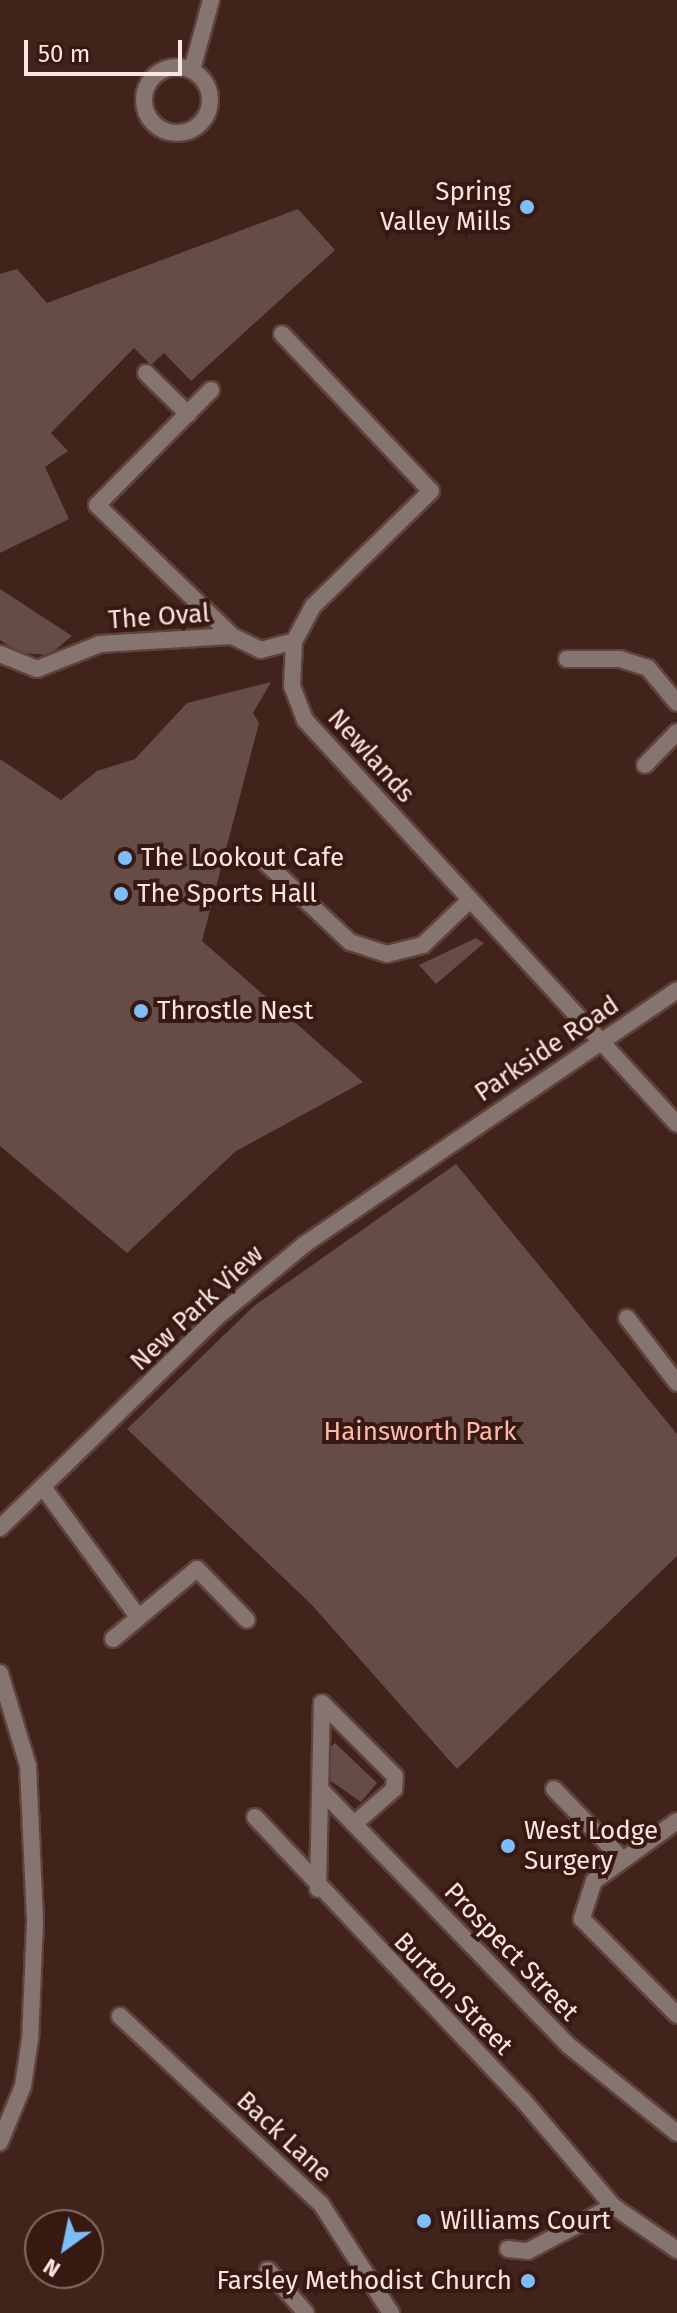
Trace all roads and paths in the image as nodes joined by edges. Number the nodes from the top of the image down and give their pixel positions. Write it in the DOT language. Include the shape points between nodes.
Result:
graph roads {
  1 [pos="211,0"];
  2 [pos="192,70"];
  3 [pos="282,334"];
  4 [pos="146,373"];
  5 [pos="211,390"];
  6 [pos="188,414"];
  7 [pos="232,636"];
  8 [pos="294,641"];
  9 [pos="0,654"];
  10 [pos="567,659"];
  11 [pos="677,703"];
  12 [pos="677,732"];
  13 [pos="645,765"];
  14 [pos="265,862"];
  15 [pos="470,900"];
  16 [pos="677,990"];
  17 [pos="600,1040"];
  18 [pos="677,1124"];
  19 [pos="445,1148"];
  20 [pos="627,1318"];
  21 [pos="677,1383"];
  22 [pos="43,1487"];
  23 [pos="0,1528"];
  24 [pos="139,1618"];
  25 [pos="247,1620"];
  26 [pos="113,1639"];
  27 [pos="0,1673"];
  28 [pos="554,1789"];
  29 [pos="322,1791"];
  30 [pos="255,1817"];
  31 [pos="677,1821"];
  32 [pos="354,1824"];
  33 [pos="621,1858"];
  34 [pos="318,1889"];
  35 [pos="677,2015"];
  36 [pos="120,2016"];
  37 [pos="677,2133"];
  38 [pos="0,2142"];
  39 [pos="613,2206"];
  40 [pos="508,2249"];
  41 [pos="677,2250"];
  42 [pos="268,2270"];
  43 [pos="306,2313"];
  44 [pos="391,2313"];
  1 -- 2 [label="street"];
  2 -- 2 [label="street" via="208,87 209,110 187,132 165,131 146,114 146,88 160,71"];
  3 -- 8 [label="street" via="431,491 334,579"];
  4 -- 6 [label="street"];
  5 -- 6 [label="street"];
  6 -- 7 [label="street" via="97,505"];
  7 -- 8 [label="street" via="261,650"];
  7 -- 9 [label="street, The Oval" via="100,644 37,669"];
  8 -- 15 [label="street, Newlands" via="292,686 305,720"];
  10 -- 11 [label="street" via="620,659 648,668"];
  12 -- 13 [label="street"];
  14 -- 15 [label="street" via="350,942 387,954 423,945"];
  15 -- 17 [label="street, Newlands"];
  16 -- 17 [label="street, Parkside Road"];
  17 -- 18 [label="street, Newlands"];
  17 -- 19 [label="street, Parkside Road"];
  19 -- 22 [label="street, New Park View" via="246,1291"];
  20 -- 21 [label="street"];
  22 -- 23 [label="street, New Park View"];
  22 -- 24 [label="street"];
  24 -- 25 [label="street" via="197,1569"];
  24 -- 26 [label="street"];
  27 -- 38 [label="street" via="28,1766 35,1922 23,2086"];
  28 -- 33 [label="street"];
  29 -- 32 [label="street, Prospect Street"];
  29 -- 32 [label="street" via="322,1703 395,1776 394,1789"];
  29 -- 34 [label="street"];
  30 -- 34 [label="street, Burton Street"];
  31 -- 33 [label="street"];
  32 -- 37 [label="street, Prospect Street" via="568,2045"];
  33 -- 35 [label="street" via="594,1881 582,1919"];
  34 -- 39 [label="street, Burton Street" via="523,2100"];
  36 -- 44 [label="street, Back Lane" via="321,2204"];
  39 -- 40 [label="street" via="528,2251"];
  39 -- 41 [label="street, Burton Street"];
  42 -- 43 [label="street"];
}
